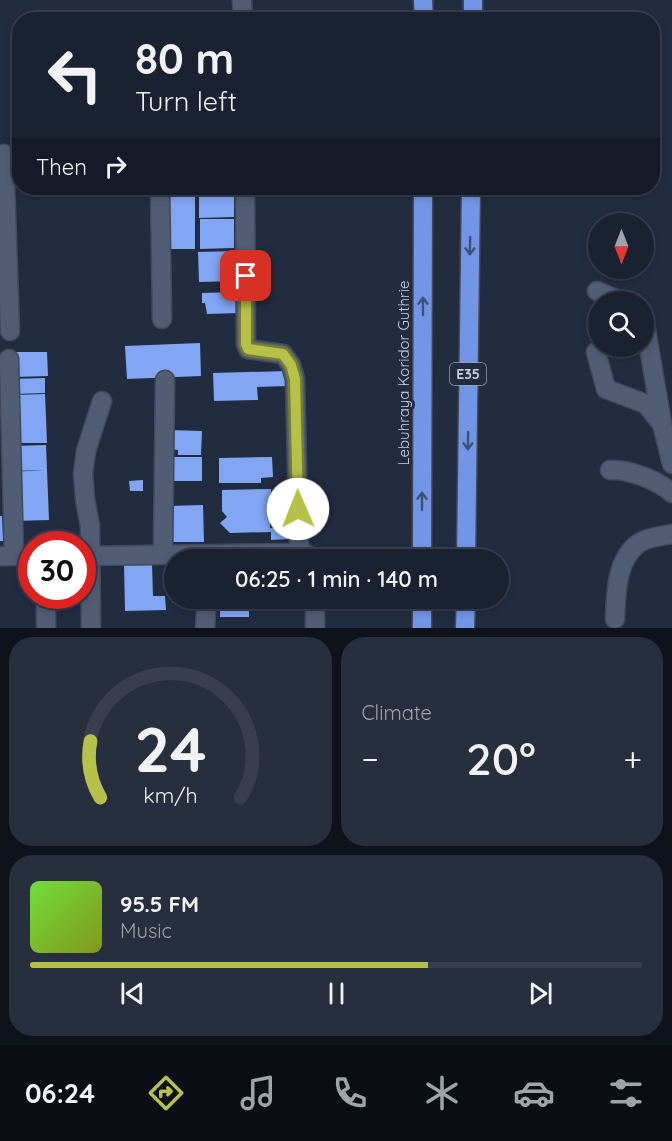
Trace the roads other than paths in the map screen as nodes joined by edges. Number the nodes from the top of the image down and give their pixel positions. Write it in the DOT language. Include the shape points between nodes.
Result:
graph roads {
  1 [pos="8,154"];
  2 [pos="160,195"];
  3 [pos="245,195"];
  4 [pos="423,195"];
  5 [pos="471,195"];
  6 [pos="162,319"];
  7 [pos="10,331"];
  8 [pos="597,357"];
  9 [pos="651,357"];
  10 [pos="9,359"];
  11 [pos="165,380"];
  12 [pos="102,401"];
  13 [pos="663,424"];
  14 [pos="672,464"];
  15 [pos="610,470"];
  16 [pos="672,493"];
  17 [pos="89,531"];
  18 [pos="672,534"];
  19 [pos="306,549"];
  20 [pos="422,549"];
  21 [pos="466,549"];
  22 [pos="163,555"];
  23 [pos="15,556"];
  24 [pos="96,556"];
  25 [pos="46,609"];
  26 [pos="90,609"];
  27 [pos="206,609"];
  28 [pos="315,609"];
  29 [pos="422,609"];
  30 [pos="466,609"];
  31 [pos="615,619"];
  32 [pos="46,628"];
  33 [pos="91,628"];
  34 [pos="205,628"];
  35 [pos="315,628"];
  36 [pos="422,628"];
  37 [pos="465,628"];
  1 -- 7 [label="street"];
  2 -- 6 [label="street"];
  3 -- 19 [label="street" via="246,344 248,349 283,354 291,365"];
  20 -- 4 [label="highway, Lebuhraya Koridor Guthrie, one-way"];
  5 -- 21 [label="highway, E35, one-way"];
  8 -- 13 [label="street" via="606,389 646,404"];
  9 -- 13 [label="street"];
  10 -- 23 [label="street"];
  11 -- 22 [label="street"];
  12 -- 17 [label="street" via="83,473"];
  13 -- 14 [label="street"];
  15 -- 16 [label="street" via="622,469 665,486"];
  18 -- 31 [label="street" via="640,543 633,549 616,586"];
  22 -- 24 [label="street"];
  25 -- 32 [label="street"];
  26 -- 33 [label="street"];
  27 -- 34 [label="street"];
  28 -- 35 [label="street"];
  29 -- 36 [label="highway"];
  30 -- 37 [label="highway"];
}
